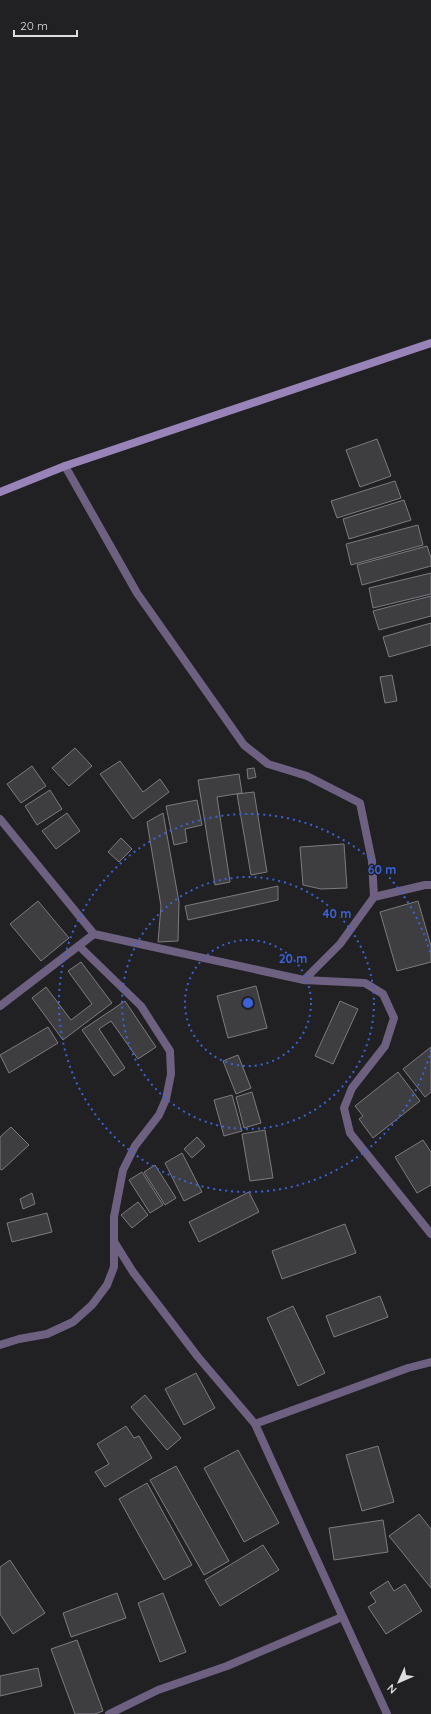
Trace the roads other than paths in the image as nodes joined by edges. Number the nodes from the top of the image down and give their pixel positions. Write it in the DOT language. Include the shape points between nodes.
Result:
graph roads {
  1 [pos="431,343"];
  2 [pos="65,466"];
  3 [pos="0,492"];
  4 [pos="0,819"];
  5 [pos="431,885"];
  6 [pos="374,897"];
  7 [pos="94,934"];
  8 [pos="79,946"];
  9 [pos="304,980"];
  10 [pos="0,1006"];
  11 [pos="431,1234"];
  12 [pos="115,1243"];
  13 [pos="0,1345"];
  14 [pos="431,1362"];
  15 [pos="255,1424"];
  16 [pos="342,1617"];
  17 [pos="109,1714"];
  18 [pos="387,1714"];
  1 -- 2 [label="street"];
  2 -- 3 [label="street"];
  2 -- 6 [label="street" via="137,593 244,745 268,764 307,776 360,803 372,861"];
  4 -- 7 [label="street"];
  5 -- 6 [label="street" via="425,884"];
  6 -- 9 [label="street" via="340,944"];
  7 -- 8 [label="street"];
  7 -- 9 [label="street"];
  8 -- 10 [label="street"];
  8 -- 12 [label="street" via="141,1006 170,1051 171,1074 166,1099 159,1115 135,1146 123,1170 114,1217"];
  9 -- 11 [label="street" via="365,983 383,994 394,1018 385,1046 352,1088 344,1108 350,1133"];
  12 -- 13 [label="street" via="114,1267 106,1284 87,1309 73,1322 47,1334"];
  12 -- 15 [label="street" via="133,1272 198,1357"];
  14 -- 15 [label="street"];
  15 -- 16 [label="street"];
  16 -- 17 [label="street" via="227,1666 158,1690"];
  16 -- 18 [label="street"];
}
